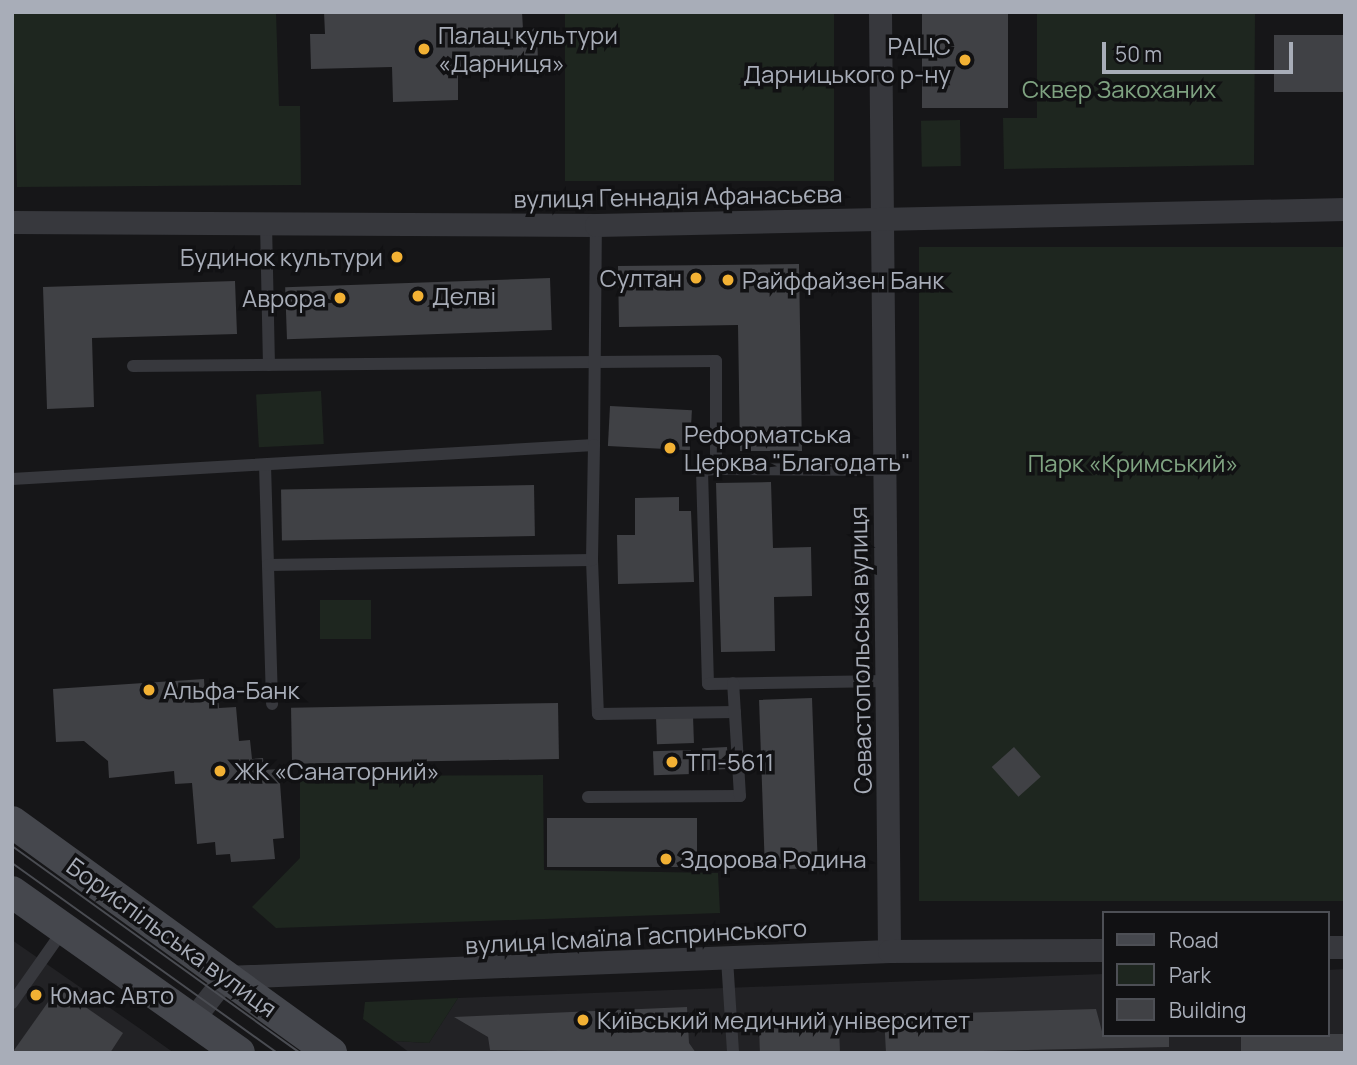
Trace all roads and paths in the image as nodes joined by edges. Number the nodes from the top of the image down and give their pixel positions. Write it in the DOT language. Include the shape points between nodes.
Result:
graph roads {
  1 [pos="880,12"];
  2 [pos="1345,209"];
  3 [pos="884,219"];
  4 [pos="12,222"];
  5 [pos="266,223"];
  6 [pos="596,225"];
  7 [pos="593,363"];
  8 [pos="269,365"];
  9 [pos="133,366"];
  10 [pos="594,445"];
  11 [pos="265,465"];
  12 [pos="716,469"];
  13 [pos="884,471"];
  14 [pos="12,479"];
  15 [pos="592,560"];
  16 [pos="268,565"];
  17 [pos="887,681"];
  18 [pos="733,683"];
  19 [pos="272,704"];
  20 [pos="735,712"];
  21 [pos="588,797"];
  22 [pos="12,822"];
  23 [pos="12,892"];
  24 [pos="64,929"];
  25 [pos="1102,950"];
  26 [pos="889,951"];
  27 [pos="727,959"];
  28 [pos="226,977"];
  29 [pos="12,1003"];
  30 [pos="192,1020"];
  31 [pos="239,1053"];
  32 [pos="331,1053"];
  33 [pos="733,1053"];
  1 -- 3 [label="street, Севастопольська вулиця"];
  2 -- 3 [label="street, вулиця Геннадія Афанасьєва"];
  3 -- 6 [label="street, вулиця Геннадія Афанасьєва"];
  3 -- 13 [label="street, Севастопольська вулиця"];
  4 -- 5 [label="street, вулиця Геннадія Афанасьєва"];
  5 -- 6 [label="street, вулиця Геннадія Афанасьєва"];
  5 -- 8 [label="lane"];
  6 -- 7 [label="lane"];
  7 -- 8 [label="lane"];
  7 -- 10 [label="lane"];
  7 -- 12 [label="lane" via="716,361"];
  8 -- 9 [label="lane"];
  10 -- 11 [label="lane"];
  10 -- 15 [label="lane"];
  11 -- 14 [label="lane"];
  11 -- 16 [label="lane"];
  12 -- 13 [label="lane"];
  12 -- 18 [label="lane" via="702,470 708,684"];
  13 -- 17 [label="street, Севастопольська вулиця"];
  15 -- 16 [label="lane"];
  15 -- 20 [label="lane" via="598,714"];
  16 -- 19 [label="lane"];
  17 -- 18 [label="lane"];
  17 -- 26 [label="street, Севастопольська вулиця"];
  18 -- 20 [label="lane"];
  20 -- 21 [label="lane" via="740,796"];
  22 -- 28 [label="main road, Бориспільська вулиця"];
  23 -- 24 [label="main road"];
  24 -- 29 [label="lane"];
  24 -- 30 [label="main road"];
  25 -- 26 [label="street, вулиця Ісмаїла Гаспринського"];
  26 -- 27 [label="street, вулиця Ісмаїла Гаспринського"];
  27 -- 28 [label="street, вулиця Ісмаїла Гаспринського"];
  27 -- 33 [label="lane"];
  28 -- 30 [label="street"];
  28 -- 32 [label="main road, Бориспільська вулиця"];
  30 -- 31 [label="main road"];
}
